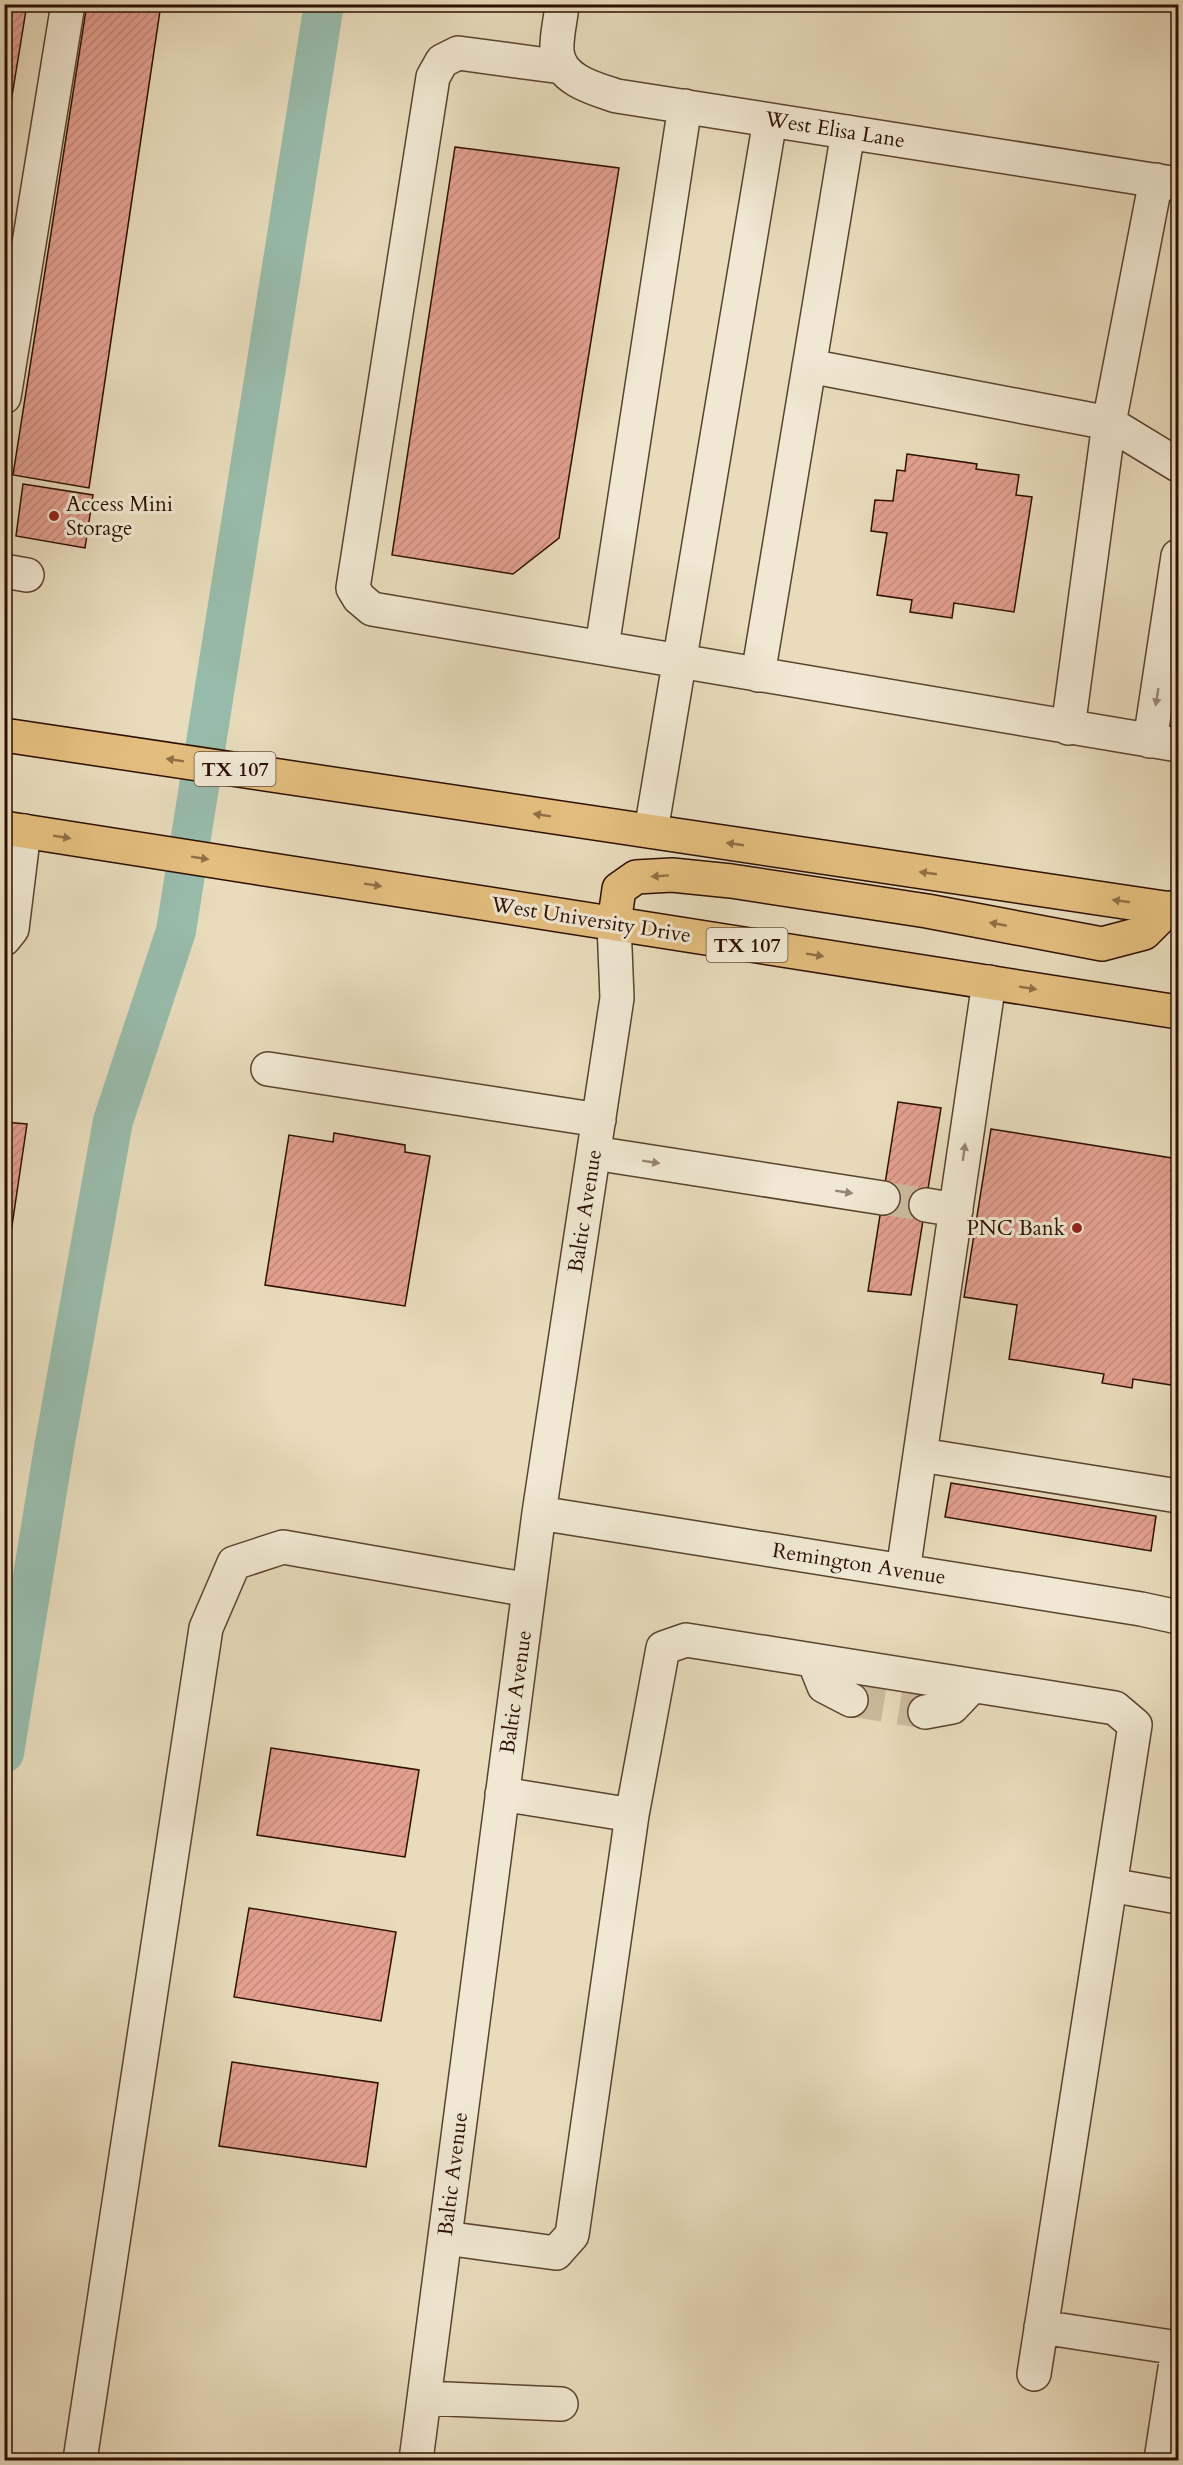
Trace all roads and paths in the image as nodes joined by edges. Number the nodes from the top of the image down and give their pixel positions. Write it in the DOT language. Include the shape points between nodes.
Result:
graph roads {
  1 [pos="68,4"];
  2 [pos="562,4"];
  3 [pos="562,67"];
  4 [pos="685,106"];
  5 [pos="770,120"];
  6 [pos="848,132"];
  7 [pos="1167,182"];
  8 [pos="809,366"];
  9 [pos="4,397"];
  10 [pos="1109,423"];
  11 [pos="1179,465"];
  12 [pos="1179,556"];
  13 [pos="602,648"];
  14 [pos="680,662"];
  15 [pos="758,675"];
  16 [pos="1068,728"];
  17 [pos="4,735"];
  18 [pos="1164,743"];
  19 [pos="4,751"];
  20 [pos="118,752"];
  21 [pos="14,829"];
  22 [pos="651,831"];
  23 [pos="1174,909"];
  24 [pos="614,924"];
  25 [pos="4,939"];
  26 [pos="989,982"];
  27 [pos="1179,1012"];
  28 [pos="268,1069"];
  29 [pos="599,1120"];
  30 [pos="594,1153"];
  31 [pos="883,1198"];
  32 [pos="921,1455"];
  33 [pos="1179,1496"];
  34 [pos="539,1513"];
  35 [pos="903,1571"];
  36 [pos="529,1590"];
  37 [pos="1179,1617"];
  38 [pos="814,1661"];
  39 [pos="972,1686"];
  40 [pos="850,1700"];
  41 [pos="925,1712"];
  42 [pos="502,1794"];
  43 [pos="632,1815"];
  44 [pos="1110,1886"];
  45 [pos="1179,1897"];
  46 [pos="445,2238"];
  47 [pos="1041,2327"];
  48 [pos="1179,2348"];
  49 [pos="1034,2374"];
  50 [pos="424,2398"];
  51 [pos="561,2404"];
  52 [pos="80,2460"];
  53 [pos="416,2460"];
  54 [pos="1161,2460"];
  1 -- 9 [label="street"];
  2 -- 3 [label="street" via="557,52"];
  3 -- 4 [label="street, West Elisa Lane" via="584,86 617,96"];
  3 -- 13 [label="street" via="458,53 441,61 433,77 353,588 372,609"];
  4 -- 5 [label="street, West Elisa Lane"];
  4 -- 13 [label="street"];
  5 -- 6 [label="street, West Elisa Lane"];
  5 -- 14 [label="street"];
  6 -- 7 [label="street, West Elisa Lane"];
  6 -- 8 [label="street"];
  7 -- 10 [label="street"];
  8 -- 10 [label="street"];
  8 -- 15 [label="street"];
  10 -- 11 [label="street"];
  10 -- 16 [label="street"];
  12 -- 18 [label="street, one-way"];
  13 -- 14 [label="street"];
  14 -- 15 [label="street"];
  14 -- 22 [label="street"];
  15 -- 16 [label="street"];
  16 -- 18 [label="street"];
  17 -- 20 [label="main road, TX 107"];
  19 -- 20 [label="main road"];
  22 -- 20 [label="main road, TX 107, one-way"];
  21 -- 24 [label="main road, West University Drive / TX 107, one-way"];
  21 -- 25 [label="street" via="12,929"];
  23 -- 22 [label="main road, TX 107, one-way"];
  23 -- 24 [label="main road, one-way" via="1144,933 1102,944 783,888 672,875 636,877 619,889"];
  24 -- 26 [label="main road, West University Drive / TX 107, one-way"];
  24 -- 29 [label="street, Baltic Avenue" via="617,998"];
  26 -- 27 [label="main road, West University Drive / TX 107, one-way"];
  32 -- 26 [label="street, one-way" via="941,1208"];
  28 -- 29 [label="street"];
  29 -- 30 [label="street, Baltic Avenue"];
  30 -- 31 [label="street, one-way"];
  30 -- 34 [label="street, Baltic Avenue"];
  32 -- 33 [label="street"];
  32 -- 35 [label="street"];
  34 -- 35 [label="street, Remington Avenue"];
  34 -- 36 [label="street, Baltic Avenue"];
  35 -- 37 [label="street, Remington Avenue"];
  36 -- 42 [label="street, Baltic Avenue"];
  36 -- 52 [label="street" via="283,1547 234,1563 206,1628"];
  38 -- 39 [label="street"];
  38 -- 40 [label="street" via="824,1686"];
  38 -- 43 [label="street" via="686,1640 663,1648"];
  39 -- 41 [label="street" via="952,1707"];
  39 -- 44 [label="street" via="1115,1708 1134,1725"];
  42 -- 43 [label="street"];
  42 -- 46 [label="street, Baltic Avenue"];
  43 -- 46 [label="street" via="572,2235 556,2253"];
  44 -- 45 [label="street"];
  44 -- 47 [label="street"];
  46 -- 50 [label="street, Baltic Avenue"];
  47 -- 48 [label="street"];
  47 -- 49 [label="street"];
  48 -- 54 [label="street"];
  50 -- 51 [label="street"];
  50 -- 53 [label="street, Baltic Avenue"];
}
